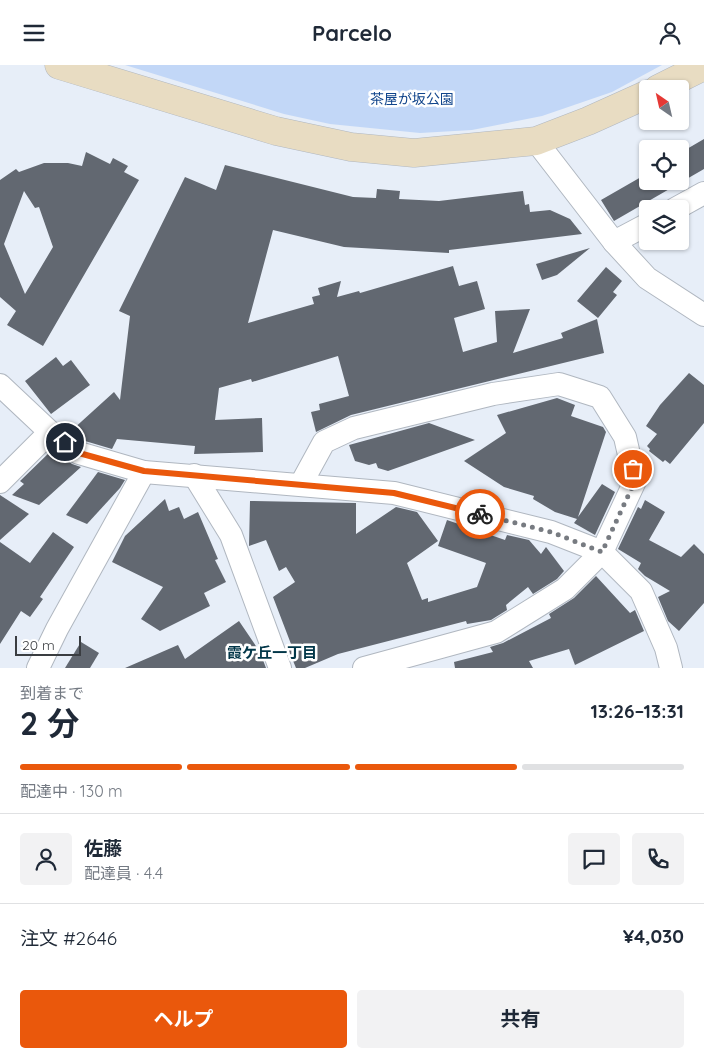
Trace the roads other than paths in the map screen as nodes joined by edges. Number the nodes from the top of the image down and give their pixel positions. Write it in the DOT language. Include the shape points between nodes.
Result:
graph roads {
  1 [pos="59,65"];
  2 [pos="704,66"];
  3 [pos="676,80"];
  4 [pos="639,98"];
  5 [pos="536,141"];
  6 [pos="704,193"];
  7 [pos="689,201"];
  8 [pos="639,229"];
  9 [pos="614,242"];
  10 [pos="704,315"];
  11 [pos="0,385"];
  12 [pos="50,432"];
  13 [pos="144,471"];
  14 [pos="194,475"];
  15 [pos="0,482"];
  16 [pos="301,484"];
  17 [pos="602,552"];
  18 [pos="38,668"];
  19 [pos="280,668"];
  20 [pos="364,668"];
  21 [pos="671,668"];
  1 -- 5 [label="street" via="276,131 351,147 414,153"];
  2 -- 3 [label="street"];
  4 -- 5 [label="street"];
  5 -- 9 [label="street"];
  6 -- 7 [label="street"];
  8 -- 9 [label="street"];
  9 -- 10 [label="street" via="647,278"];
  11 -- 12 [label="street"];
  12 -- 13 [label="street" via="79,453"];
  12 -- 15 [label="street"];
  13 -- 14 [label="street"];
  13 -- 18 [label="street"];
  14 -- 16 [label="street"];
  14 -- 19 [label="street" via="231,535"];
  16 -- 17 [label="street" via="394,493 551,532"];
  16 -- 17 [label="street" via="324,442 354,428 493,394 558,384 600,397 625,437 635,481"];
  17 -- 20 [label="street" via="564,589 496,633"];
  17 -- 21 [label="street" via="641,591 666,648"];
}
